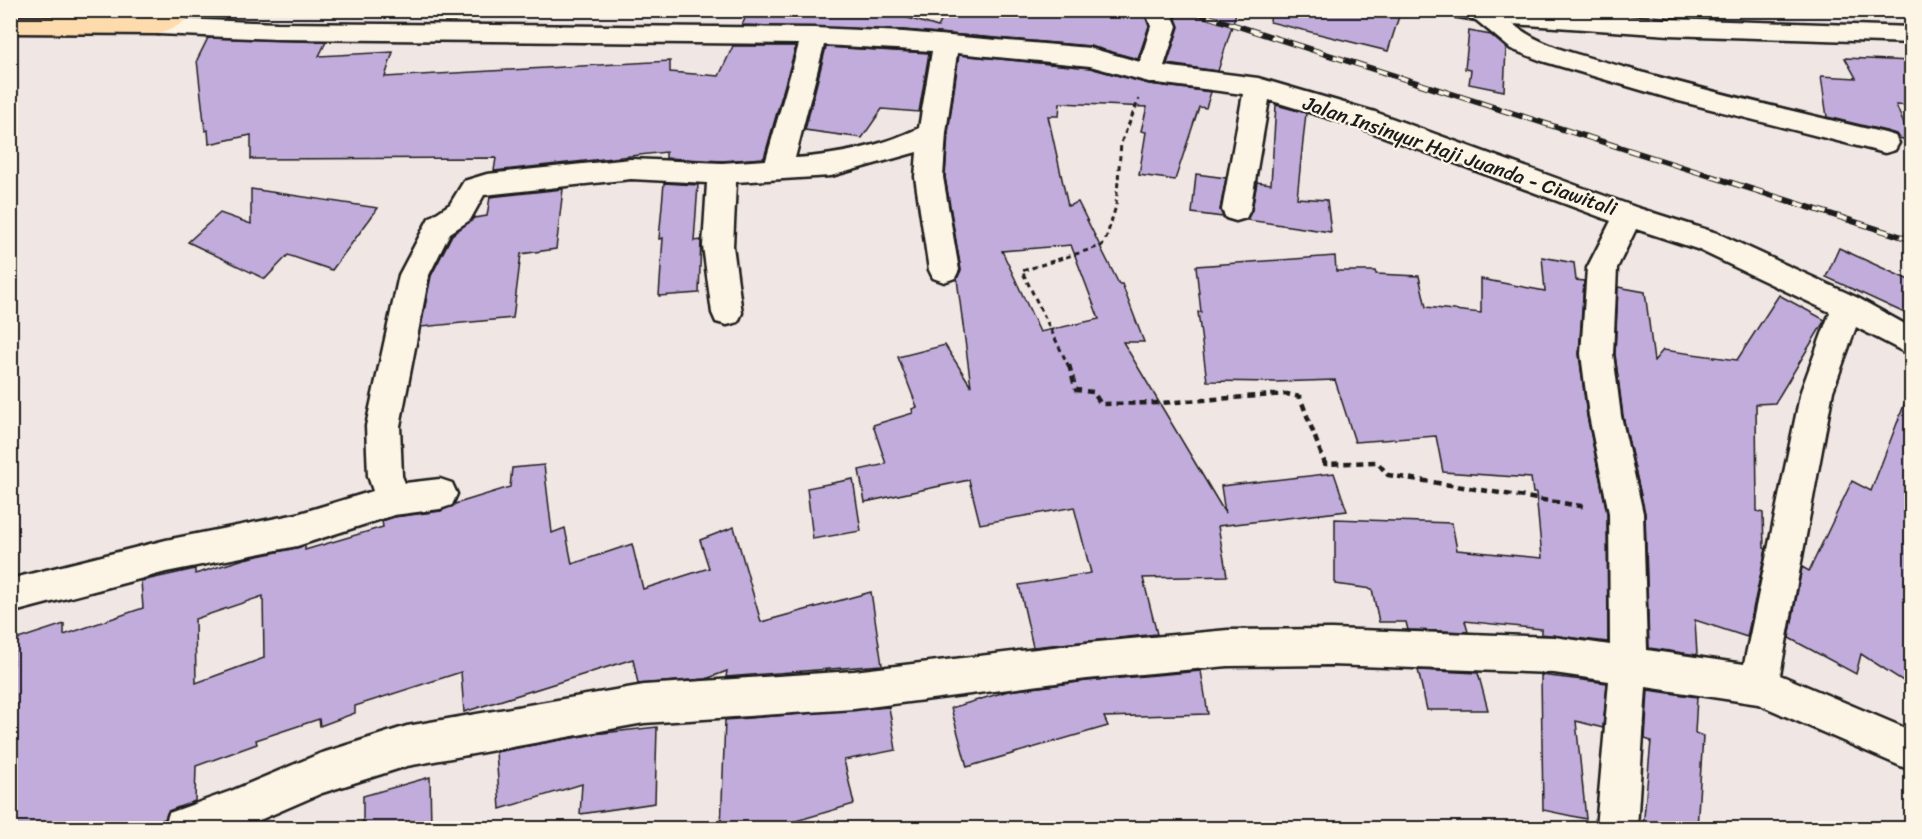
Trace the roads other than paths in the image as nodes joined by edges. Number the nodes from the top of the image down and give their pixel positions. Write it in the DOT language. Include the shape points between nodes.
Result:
graph roads {
  1 [pos="182,10"];
  2 [pos="1157,10"];
  3 [pos="1473,13"];
  4 [pos="275,21"];
  5 [pos="1879,22"];
  6 [pos="10,26"];
  7 [pos="158,26"];
  8 [pos="1911,35"];
  9 [pos="814,36"];
  10 [pos="946,44"];
  11 [pos="1149,73"];
  12 [pos="1258,87"];
  13 [pos="932,133"];
  14 [pos="1885,143"];
  15 [pos="778,169"];
  16 [pos="722,173"];
  17 [pos="1236,210"];
  18 [pos="1628,216"];
  19 [pos="944,270"];
  20 [pos="1847,307"];
  21 [pos="727,314"];
  22 [pos="1911,343"];
  23 [pos="440,494"];
  24 [pos="394,501"];
  25 [pos="10,596"];
  26 [pos="1629,666"];
  27 [pos="1759,685"];
  28 [pos="1911,748"];
  29 [pos="184,828"];
  30 [pos="1616,828"];
  1 -- 7 [label="main road"];
  2 -- 11 [label="street" via="1164,26"];
  3 -- 5 [label="street" via="1669,27"];
  3 -- 14 [label="street" via="1520,43 1551,55"];
  4 -- 7 [label="street, Jalan Insinyur Haji Juanda - Ciawitali"];
  4 -- 9 [label="street, Jalan Insinyur Haji Juanda - Ciawitali"];
  5 -- 8 [label="street"];
  6 -- 7 [label="main road"];
  9 -- 10 [label="street, Jalan Insinyur Haji Juanda - Ciawitali"];
  9 -- 15 [label="street"];
  10 -- 11 [label="street, Jalan Insinyur Haji Juanda - Ciawitali" via="1090,57"];
  10 -- 13 [label="street"];
  11 -- 12 [label="street, Jalan Insinyur Haji Juanda - Ciawitali"];
  12 -- 17 [label="street"];
  12 -- 18 [label="street, Jalan Insinyur Haji Juanda - Ciawitali" via="1365,119"];
  13 -- 15 [label="street" via="874,156 831,166"];
  13 -- 19 [label="street" via="929,177"];
  15 -- 16 [label="street"];
  16 -- 21 [label="street" via="718,246"];
  16 -- 24 [label="street" via="631,168 474,188 460,213 439,226 414,274 383,426 385,476"];
  18 -- 20 [label="street, Jalan Insinyur Haji Juanda - Ciawitali" via="1707,241"];
  18 -- 26 [label="street" via="1602,268 1597,344 1605,416 1626,513"];
  20 -- 22 [label="street, Jalan Insinyur Haji Juanda - Ciawitali"];
  20 -- 27 [label="street" via="1817,391"];
  23 -- 24 [label="street"];
  24 -- 25 [label="street" via="297,530 166,556"];
  26 -- 27 [label="street"];
  26 -- 29 [label="street" via="1554,655 1331,647 1228,648 854,690 644,704 407,746 319,774"];
  26 -- 30 [label="street"];
  27 -- 28 [label="street"];
}
